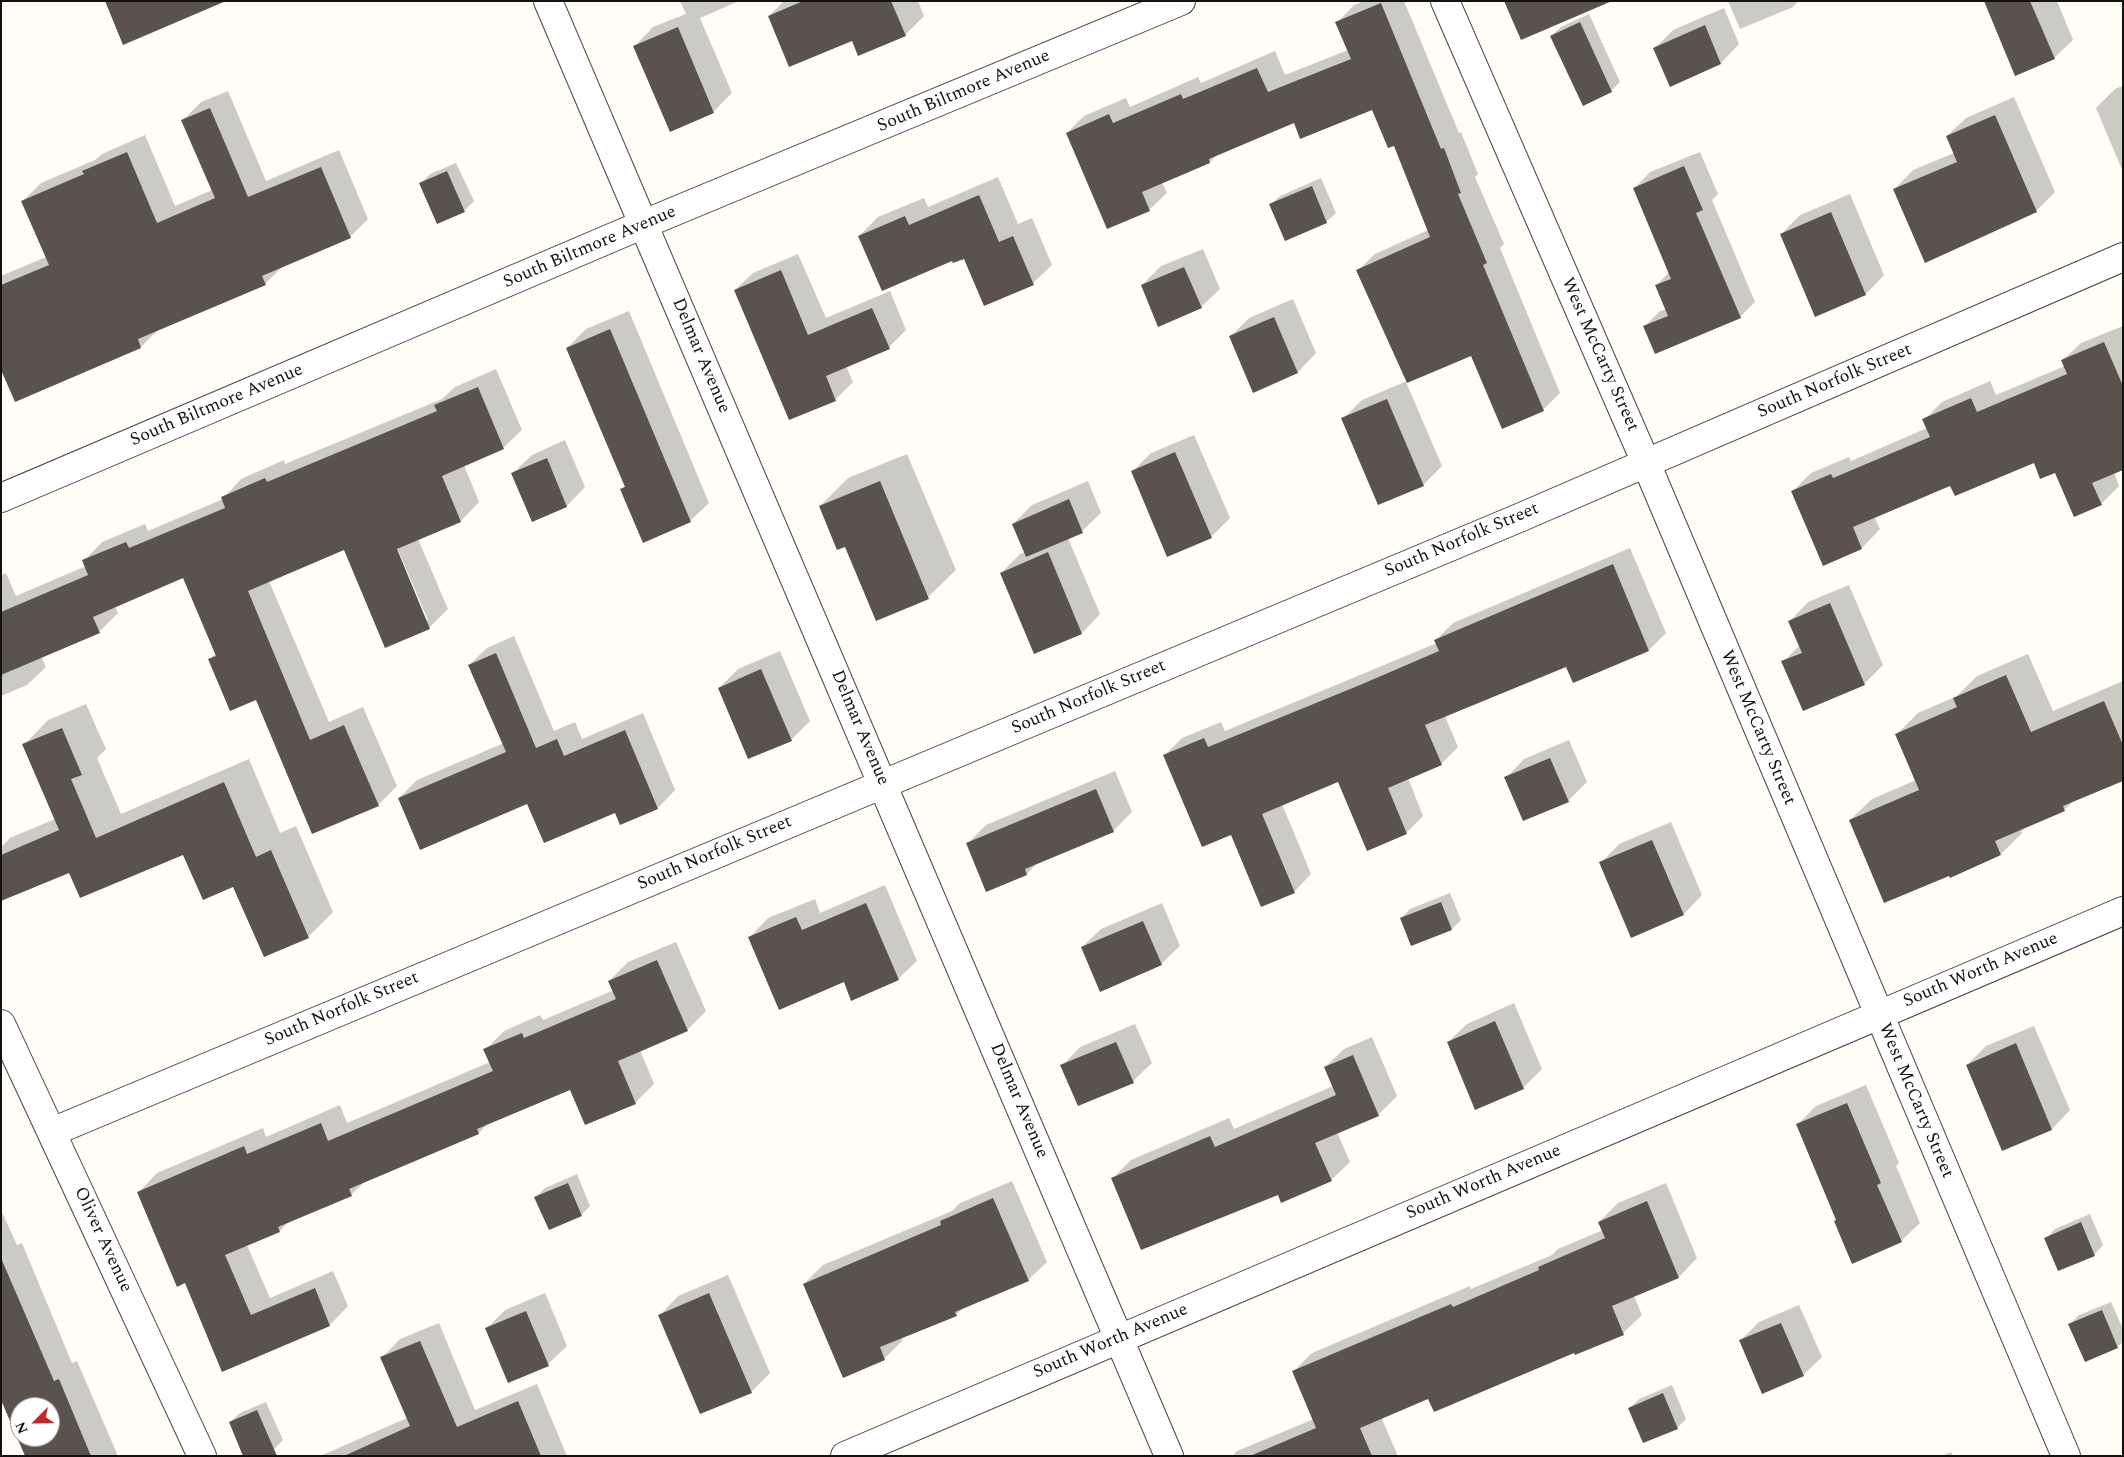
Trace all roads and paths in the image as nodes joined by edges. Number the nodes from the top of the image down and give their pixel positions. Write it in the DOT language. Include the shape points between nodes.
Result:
graph roads {
  1 [pos="548,1"];
  2 [pos="1181,1"];
  3 [pos="1446,1"];
  4 [pos="644,224"];
  5 [pos="2123,257"];
  6 [pos="1646,463"];
  7 [pos="1,498"];
  8 [pos="882,784"];
  9 [pos="2123,911"];
  10 [pos="1878,1015"];
  11 [pos="1,1024"];
  12 [pos="52,1132"];
  13 [pos="1119,1339"];
  14 [pos="202,1456"];
  15 [pos="845,1456"];
  16 [pos="1169,1456"];
  17 [pos="2066,1456"];
  1 -- 4 [label="street, Delmar Avenue"];
  2 -- 4 [label="street, South Biltmore Avenue"];
  3 -- 6 [label="street, West McCarty Street"];
  4 -- 7 [label="street, South Biltmore Avenue"];
  4 -- 8 [label="street, Delmar Avenue"];
  5 -- 6 [label="street, South Norfolk Street"];
  6 -- 8 [label="street, South Norfolk Street"];
  6 -- 10 [label="street, West McCarty Street"];
  8 -- 12 [label="street, South Norfolk Street"];
  8 -- 13 [label="street, Delmar Avenue"];
  9 -- 10 [label="street, South Worth Avenue"];
  10 -- 13 [label="street, South Worth Avenue"];
  10 -- 17 [label="street, West McCarty Street"];
  11 -- 12 [label="street, Oliver Avenue"];
  12 -- 14 [label="street, Oliver Avenue"];
  13 -- 15 [label="street, South Worth Avenue"];
  13 -- 16 [label="street, Delmar Avenue"];
}
